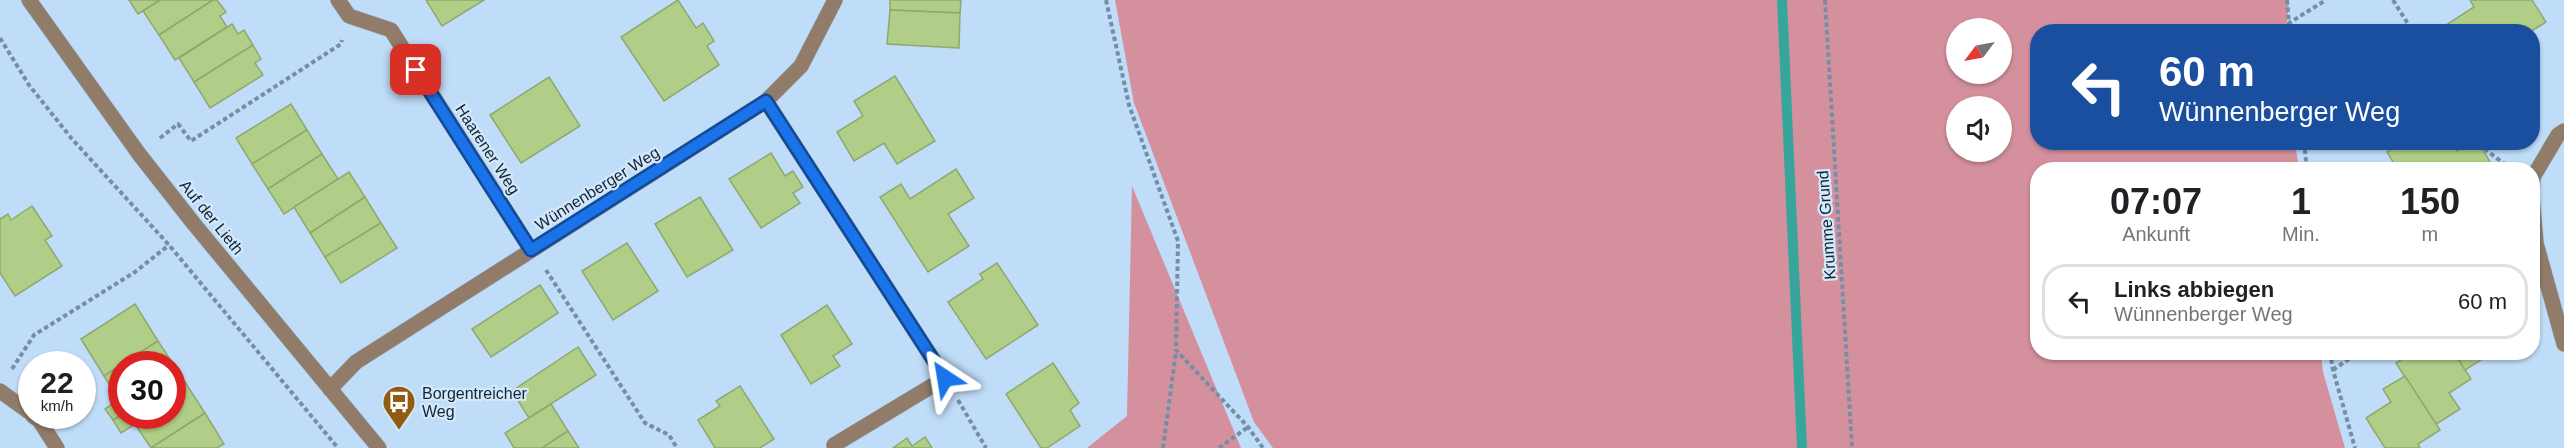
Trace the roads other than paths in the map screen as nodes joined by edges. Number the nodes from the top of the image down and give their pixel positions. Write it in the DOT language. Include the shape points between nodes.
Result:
graph roads {
  1 [pos="29,0"];
  2 [pos="338,0"];
  3 [pos="835,0"];
  4 [pos="766,101"];
  5 [pos="2564,131"];
  6 [pos="2540,166"];
  7 [pos="531,250"];
  8 [pos="2540,258"];
  9 [pos="2564,345"];
  10 [pos="3,385"];
  11 [pos="330,389"];
  12 [pos="18,401"];
  13 [pos="45,429"];
  14 [pos="834,446"];
  15 [pos="57,448"];
  16 [pos="379,448"];
  1 -- 11 [label="street, Auf der Lieth" via="139,154"];
  2 -- 7 [label="street, Haarener Weg" via="348,16 391,30"];
  3 -- 4 [label="street, Wünnenberger Weg" via="801,66"];
  4 -- 7 [label="street, Wünnenberger Weg"];
  4 -- 14 [label="street" via="945,378"];
  5 -- 6 [label="street"];
  7 -- 11 [label="street, Wünnenberger Weg" via="356,362"];
  8 -- 9 [label="street"];
  10 -- 12 [label="street"];
  11 -- 16 [label="street, Auf der Lieth"];
  13 -- 15 [label="street"];
}
